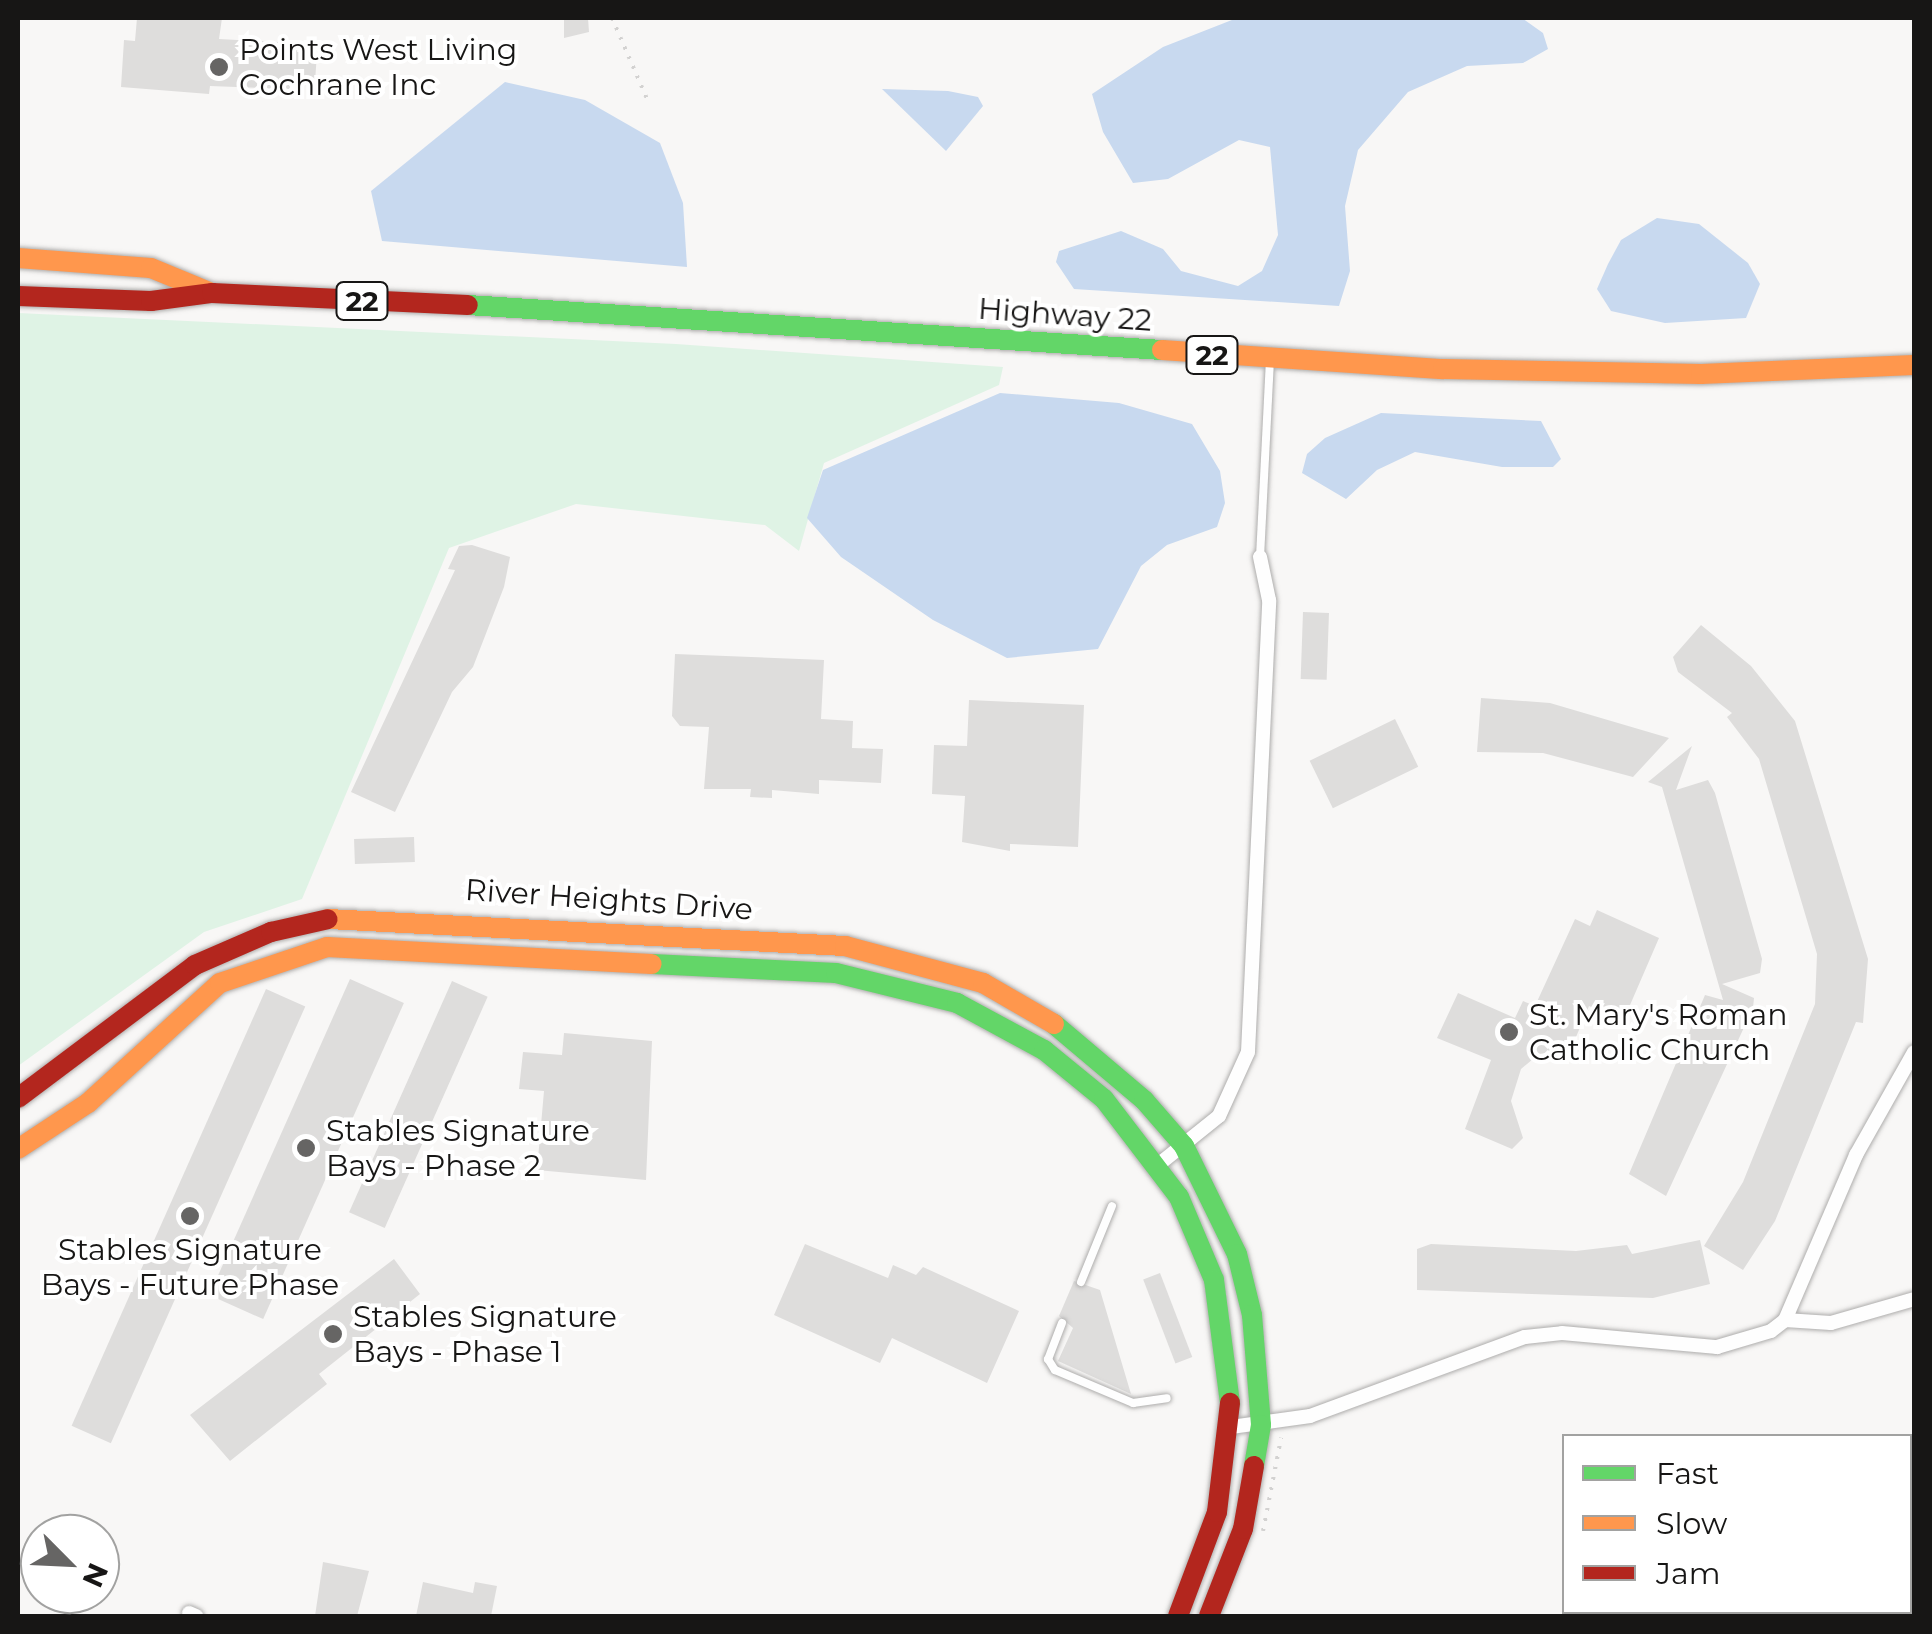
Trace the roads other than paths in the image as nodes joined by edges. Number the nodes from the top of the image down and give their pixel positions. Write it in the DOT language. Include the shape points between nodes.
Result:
graph roads {
  1 [pos="18,258"];
  2 [pos="212,293"];
  3 [pos="18,296"];
  4 [pos="1270,359"];
  5 [pos="1914,365"];
  6 [pos="1260,556"];
  7 [pos="326,919"];
  8 [pos="439,919"];
  9 [pos="624,931"];
  10 [pos="333,946"];
  11 [pos="441,950"];
  12 [pos="908,957"];
  13 [pos="624,962"];
  14 [pos="905,986"];
  15 [pos="1914,1052"];
  16 [pos="18,1098"];
  17 [pos="1184,1146"];
  18 [pos="18,1148"];
  19 [pos="1158,1165"];
  20 [pos="1112,1206"];
  21 [pos="1081,1282"];
  22 [pos="1914,1299"];
  23 [pos="1786,1320"];
  24 [pos="1062,1324"];
  25 [pos="1167,1398"];
  26 [pos="1260,1425"];
  27 [pos="1230,1427"];
  28 [pos="1178,1616"];
  29 [pos="1210,1616"];
  1 -- 2 [label="street, Highway 22 / 22" via="151,268"];
  2 -- 3 [label="street, Highway 22 / 22" via="151,301"];
  2 -- 4 [label="street, Highway 22 / 22"];
  4 -- 5 [label="street, Highway 22 / 22" via="1622,374"];
  4 -- 6 [label="lane"];
  6 -- 17 [label="street" via="1270,600 1248,1052 1232,1099"];
  7 -- 8 [label="street, River Heights Drive"];
  7 -- 10 [label="street"];
  7 -- 16 [label="street, River Heights Drive" via="246,941 196,966"];
  8 -- 9 [label="street, River Heights Drive"];
  8 -- 11 [label="street"];
  9 -- 12 [label="street, River Heights Drive"];
  9 -- 13 [label="street"];
  10 -- 11 [label="street, River Heights Drive"];
  10 -- 18 [label="street, River Heights Drive" via="220,983 77,1112"];
  11 -- 13 [label="street, River Heights Drive"];
  12 -- 14 [label="street"];
  12 -- 17 [label="street, River Heights Drive" via="982,984 1068,1032 1119,1074"];
  13 -- 14 [label="street, River Heights Drive" via="836,973"];
  14 -- 19 [label="street, River Heights Drive" via="983,1015 1044,1050 1104,1100"];
  15 -- 23 [label="street" via="1856,1155"];
  17 -- 19 [label="street"];
  17 -- 26 [label="street, River Heights Drive" via="1245,1283"];
  19 -- 27 [label="street, River Heights Drive" via="1193,1226 1221,1303"];
  20 -- 21 [label="lane"];
  22 -- 23 [label="street" via="1831,1323"];
  23 -- 26 [label="street" via="1737,1346 1562,1333 1526,1337 1310,1416"];
  24 -- 25 [label="lane" via="1048,1359 1055,1370 1133,1403"];
  26 -- 27 [label="street"];
  26 -- 29 [label="street, River Heights Drive" via="1243,1529"];
  27 -- 28 [label="street, River Heights Drive" via="1217,1512"];
}
